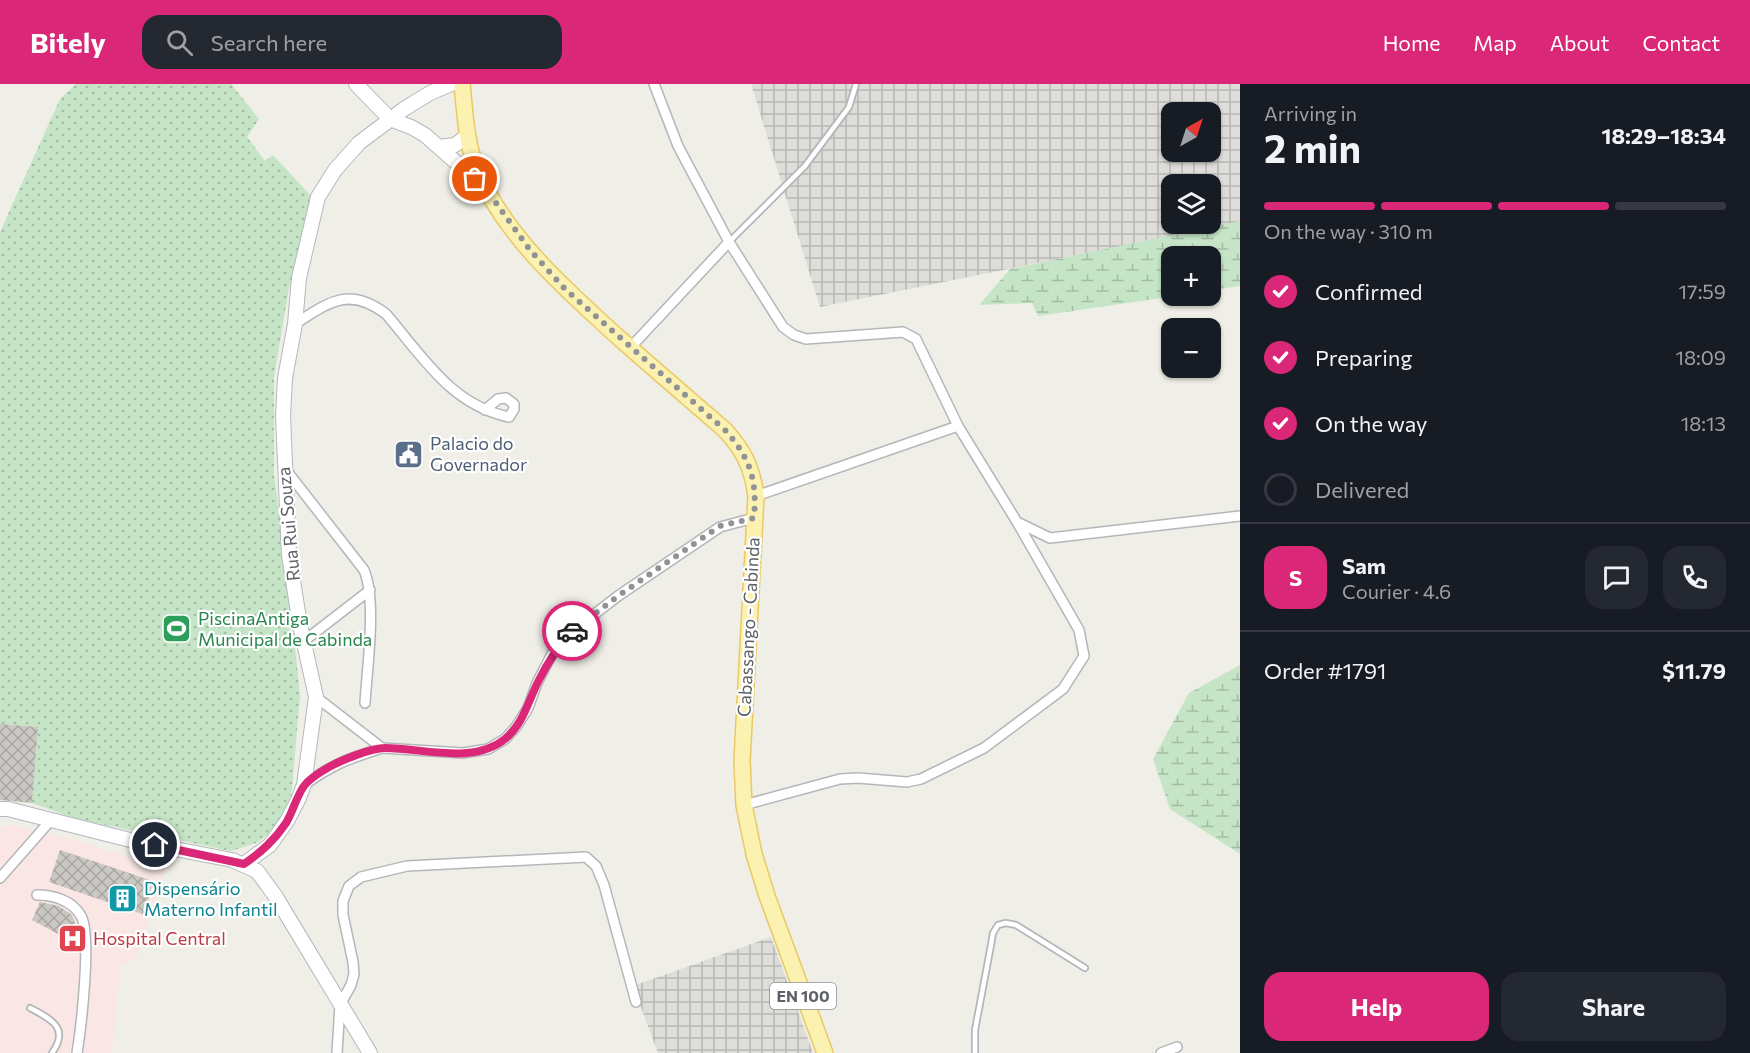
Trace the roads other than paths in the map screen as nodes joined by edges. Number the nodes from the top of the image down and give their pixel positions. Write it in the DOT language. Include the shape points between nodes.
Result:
graph roads {
  1 [pos="356,84"];
  2 [pos="451,84"];
  3 [pos="462,84"];
  4 [pos="654,84"];
  5 [pos="856,84"];
  6 [pos="390,119"];
  7 [pos="467,136"];
  8 [pos="440,147"];
  9 [pos="486,189"];
  10 [pos="729,242"];
  11 [pos="296,324"];
  12 [pos="630,348"];
  13 [pos="485,410"];
  14 [pos="958,426"];
  15 [pos="284,468"];
  16 [pos="756,496"];
  17 [pos="1240,516"];
  18 [pos="754,518"];
  19 [pos="1017,522"];
  20 [pos="370,591"];
  21 [pos="304,641"];
  22 [pos="316,696"];
  23 [pos="365,703"];
  24 [pos="382,748"];
  25 [pos="304,785"];
  26 [pos="744,805"];
  27 [pos="0,809"];
  28 [pos="51,820"];
  29 [pos="244,864"];
  30 [pos="0,879"];
  31 [pos="37,895"];
  32 [pos="1085,968"];
  33 [pos="636,1002"];
  34 [pos="340,1005"];
  35 [pos="30,1008"];
  36 [pos="1177,1047"];
  37 [pos="52,1053"];
  38 [pos="77,1053"];
  39 [pos="337,1053"];
  40 [pos="370,1053"];
  41 [pos="825,1053"];
  42 [pos="975,1053"];
  43 [pos="1161,1053"];
  1 -- 6 [label="street"];
  2 -- 6 [label="street, Rua Rui Souza"];
  3 -- 7 [label="main road, Cabassango - Cabinda / EN 100"];
  4 -- 10 [label="street" via="678,146"];
  5 -- 10 [label="lane" via="849,107 805,166"];
  6 -- 8 [label="street" via="411,127"];
  6 -- 11 [label="street, Rua Rui Souza" via="359,143 318,197 299,278"];
  7 -- 8 [label="street" via="455,145"];
  7 -- 9 [label="main road, Cabassango - Cabinda / EN 100"];
  8 -- 9 [label="street"];
  9 -- 12 [label="main road, Cabassango - Cabinda / EN 100" via="548,271"];
  10 -- 12 [label="street"];
  10 -- 14 [label="street" via="783,327 794,335 806,339 903,332 916,339"];
  11 -- 13 [label="street" via="328,302 360,300 374,305 446,385"];
  11 -- 15 [label="street, Rua Rui Souza" via="285,378"];
  12 -- 16 [label="main road, Cabassango - Cabinda / EN 100" via="739,446 753,476"];
  14 -- 16 [label="street"];
  14 -- 19 [label="street"];
  15 -- 20 [label="street" via="364,570"];
  15 -- 21 [label="street, Rua Rui Souza" via="289,555"];
  16 -- 18 [label="main road, Cabassango - Cabinda / EN 100"];
  17 -- 19 [label="street" via="1050,538"];
  18 -- 24 [label="street" via="720,526 574,630 553,652 528,708 505,739 488,749 463,753"];
  18 -- 26 [label="main road, Cabassango - Cabinda / EN 100" via="742,761"];
  19 -- 26 [label="street" via="1079,630 1084,656 1063,689 984,748 921,779 840,779"];
  20 -- 21 [label="street"];
  20 -- 23 [label="street"];
  21 -- 22 [label="street, Rua Rui Souza"];
  22 -- 24 [label="street"];
  22 -- 25 [label="street, Rua Rui Souza"];
  24 -- 25 [label="street" via="329,767"];
  25 -- 29 [label="street, Rua Rui Souza" via="278,835"];
  26 -- 41 [label="main road, Cabassango - Cabinda / EN 100" via="767,896"];
  27 -- 28 [label="street"];
  28 -- 29 [label="street"];
  28 -- 30 [label="street"];
  29 -- 34 [label="street" via="265,880"];
  31 -- 38 [label="street" via="57,897 81,916 86,962"];
  32 -- 42 [label="lane" via="1016,925 998,925 993,933 977,1020"];
  33 -- 34 [label="street" via="604,885 596,866 586,857 576,856 407,866 361,877 349,886 343,901 354,974"];
  34 -- 39 [label="street"];
  34 -- 40 [label="street"];
  35 -- 37 [label="lane" via="52,1019 59,1030 58,1044"];
  36 -- 43 [label="street"];
}
